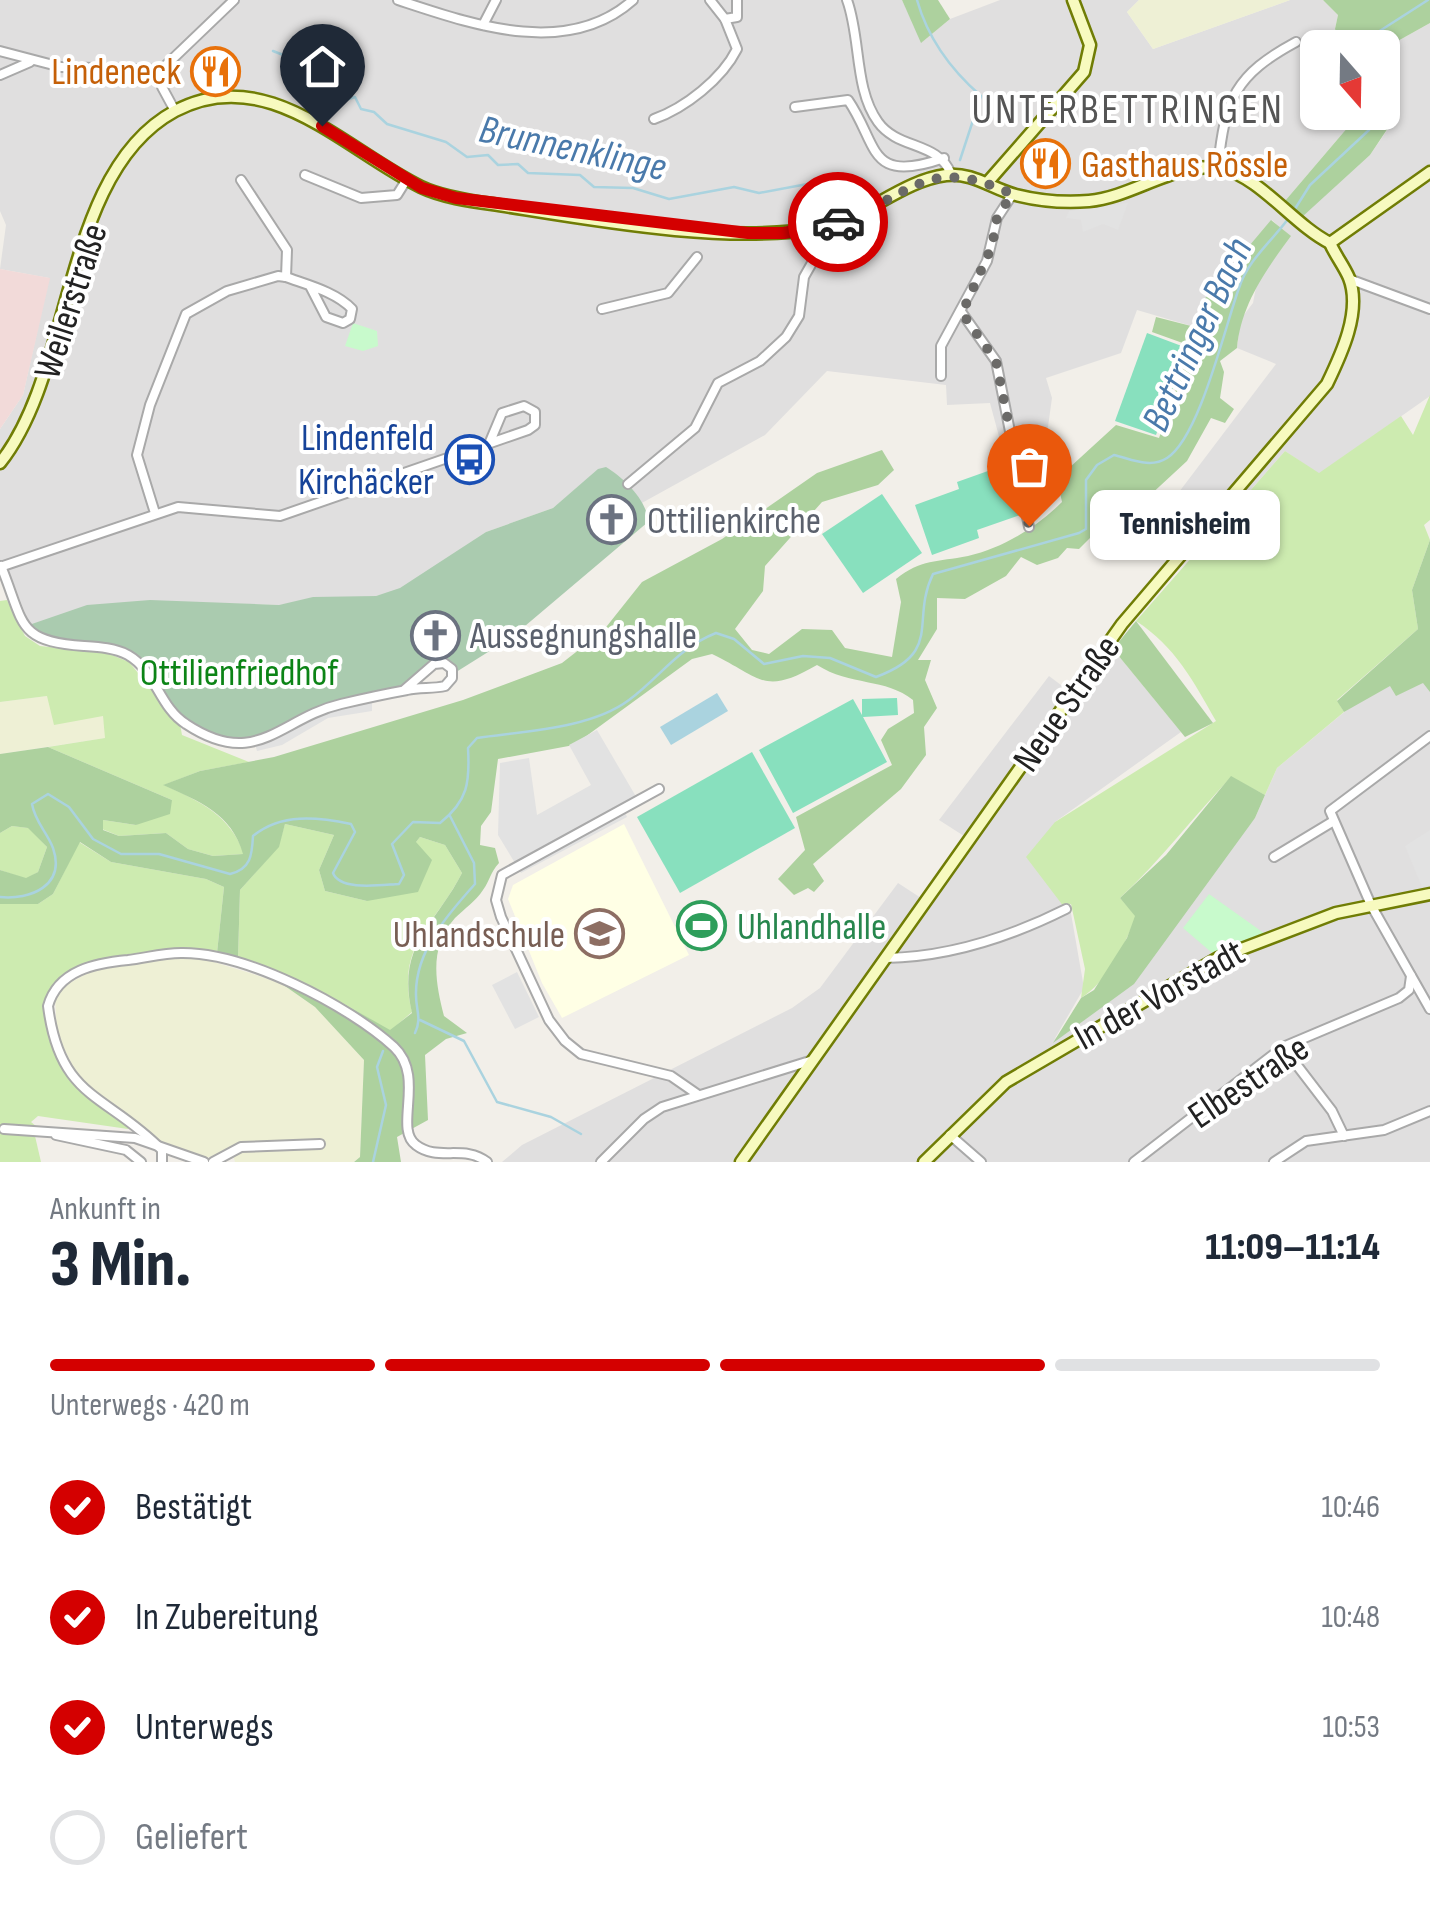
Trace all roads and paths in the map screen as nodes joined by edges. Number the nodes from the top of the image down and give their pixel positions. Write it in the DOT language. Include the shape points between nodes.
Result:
graph roads {
  1 [pos="234,0"];
  2 [pos="398,0"];
  3 [pos="496,0"];
  4 [pos="633,0"];
  5 [pos="710,0"];
  6 [pos="737,0"];
  7 [pos="847,0"];
  8 [pos="1073,0"];
  9 [pos="411,2"];
  10 [pos="724,19"];
  11 [pos="484,25"];
  12 [pos="1296,42"];
  13 [pos="0,51"];
  14 [pos="30,62"];
  15 [pos="161,70"];
  16 [pos="0,75"];
  17 [pos="795,107"];
  18 [pos="175,111"];
  19 [pos="654,118"];
  20 [pos="944,158"];
  21 [pos="1218,167"];
  22 [pos="1430,172"];
  23 [pos="952,174"];
  24 [pos="305,175"];
  25 [pos="407,179"];
  26 [pos="241,180"];
  27 [pos="987,183"];
  28 [pos="1012,194"];
  29 [pos="823,228"];
  30 [pos="1330,243"];
  31 [pos="697,257"];
  32 [pos="286,277"];
  33 [pos="1349,279"];
  34 [pos="310,286"];
  35 [pos="602,309"];
  36 [pos="1430,309"];
  37 [pos="962,313"];
  38 [pos="941,376"];
  39 [pos="489,444"];
  40 [pos="0,463"];
  41 [pos="628,484"];
  42 [pos="154,513"];
  43 [pos="1029,526"];
  44 [pos="1,567"];
  45 [pos="404,690"];
  46 [pos="1430,736"];
  47 [pos="659,789"];
  48 [pos="1332,822"];
  49 [pos="1274,857"];
  50 [pos="1430,894"];
  51 [pos="1370,905"];
  52 [pos="1066,909"];
  53 [pos="886,958"];
  54 [pos="1411,976"];
  55 [pos="1430,1008"];
  56 [pos="1283,1047"];
  57 [pos="813,1060"];
  58 [pos="698,1094"];
  59 [pos="1430,1111"];
  60 [pos="4,1128"];
  61 [pos="46,1130"];
  62 [pos="950,1135"];
  63 [pos="1344,1136"];
  64 [pos="320,1144"];
  65 [pos="162,1150"];
  66 [pos="140,1162"];
  67 [pos="162,1162"];
  68 [pos="204,1162"];
  69 [pos="213,1162"];
  70 [pos="487,1162"];
  71 [pos="601,1162"];
  72 [pos="741,1162"];
  73 [pos="924,1162"];
  74 [pos="980,1162"];
  75 [pos="1134,1162"];
  76 [pos="1274,1162"];
  1 -- 15 [label="street"];
  2 -- 9 [label="street"];
  3 -- 11 [label="street"];
  4 -- 11 [label="street" via="574,30 544,34"];
  5 -- 10 [label="street"];
  6 -- 10 [label="street" via="737,17"];
  7 -- 20 [label="street" via="874,117 896,138"];
  8 -- 27 [label="street" via="1090,44 1084,72"];
  9 -- 11 [label="street"];
  10 -- 19 [label="street" via="736,50 729,65 672,113"];
  12 -- 21 [label="street" via="1236,88 1222,124"];
  13 -- 14 [label="street"];
  14 -- 15 [label="street"];
  14 -- 16 [label="street"];
  15 -- 18 [label="street"];
  17 -- 20 [label="street" via="848,100 869,145 886,160 910,168"];
  18 -- 25 [label="street, Weilerstraße" via="220,97 264,100 322,126"];
  18 -- 40 [label="street, Weilerstraße" via="148,130 124,160 92,221 65,293 44,384"];
  20 -- 23 [label="street"];
  21 -- 28 [label="street" via="1092,200"];
  21 -- 30 [label="street" via="1244,178"];
  22 -- 30 [label="street"];
  23 -- 27 [label="street"];
  23 -- 29 [label="street, Weilerstraße"];
  24 -- 25 [label="street" via="360,198 397,196"];
  25 -- 29 [label="street, Weilerstraße" via="456,198 595,218 748,233"];
  26 -- 32 [label="street" via="287,250"];
  27 -- 28 [label="street"];
  28 -- 37 [label="street"];
  29 -- 41 [label="street" via="804,277 799,316 786,338 718,383 696,428"];
  30 -- 33 [label="street"];
  31 -- 35 [label="street" via="668,293"];
  32 -- 34 [label="street"];
  32 -- 42 [label="street" via="227,291 186,314 137,456"];
  33 -- 36 [label="street"];
  33 -- 53 [label="street, Neue Straße" via="1350,319 1326,384 1122,624"];
  34 -- 34 [label="street" via="348,303 350,319 326,316"];
  37 -- 38 [label="street" via="942,346"];
  37 -- 43 [label="street" via="996,361"];
  39 -- 39 [label="street" via="532,428 535,412 524,406 502,413"];
  39 -- 42 [label="street" via="280,516 202,508"];
  42 -- 44 [label="street"];
  44 -- 45 [label="street" via="26,626 47,643 128,655 144,667 172,714 226,740 266,740 323,708"];
  45 -- 45 [label="street" via="440,688 453,674 444,663 434,664"];
  46 -- 48 [label="street" via="1339,800 1330,811"];
  47 -- 58 [label="street" via="502,876 496,900 565,1041 594,1058 671,1076"];
  48 -- 49 [label="street"];
  48 -- 51 [label="street"];
  50 -- 51 [label="street, In der Vorstadt"];
  51 -- 54 [label="street"];
  51 -- 62 [label="street, In der Vorstadt" via="1218,958 1006,1082"];
  52 -- 53 [label="street" via="1026,929 937,954"];
  53 -- 57 [label="street, Neue Straße"];
  54 -- 55 [label="street"];
  54 -- 56 [label="street, Elbestraße" via="1400,998"];
  56 -- 63 [label="street"];
  56 -- 75 [label="street, Elbestraße"];
  57 -- 58 [label="street"];
  57 -- 72 [label="street, Neue Straße"];
  58 -- 71 [label="street" via="644,1119"];
  59 -- 63 [label="street" via="1384,1130"];
  60 -- 61 [label="street"];
  61 -- 65 [label="street" via="135,1138"];
  61 -- 66 [label="street" via="126,1150"];
  62 -- 73 [label="street, In der Vorstadt"];
  62 -- 74 [label="street"];
  63 -- 76 [label="street" via="1306,1141"];
  64 -- 69 [label="street" via="242,1148"];
  65 -- 67 [label="street"];
  65 -- 68 [label="street"];
  65 -- 70 [label="street" via="86,1093 66,1067 48,1006 72,974 102,962 183,952 329,998 396,1049 412,1083 412,1142 433,1153 464,1150"];
}
